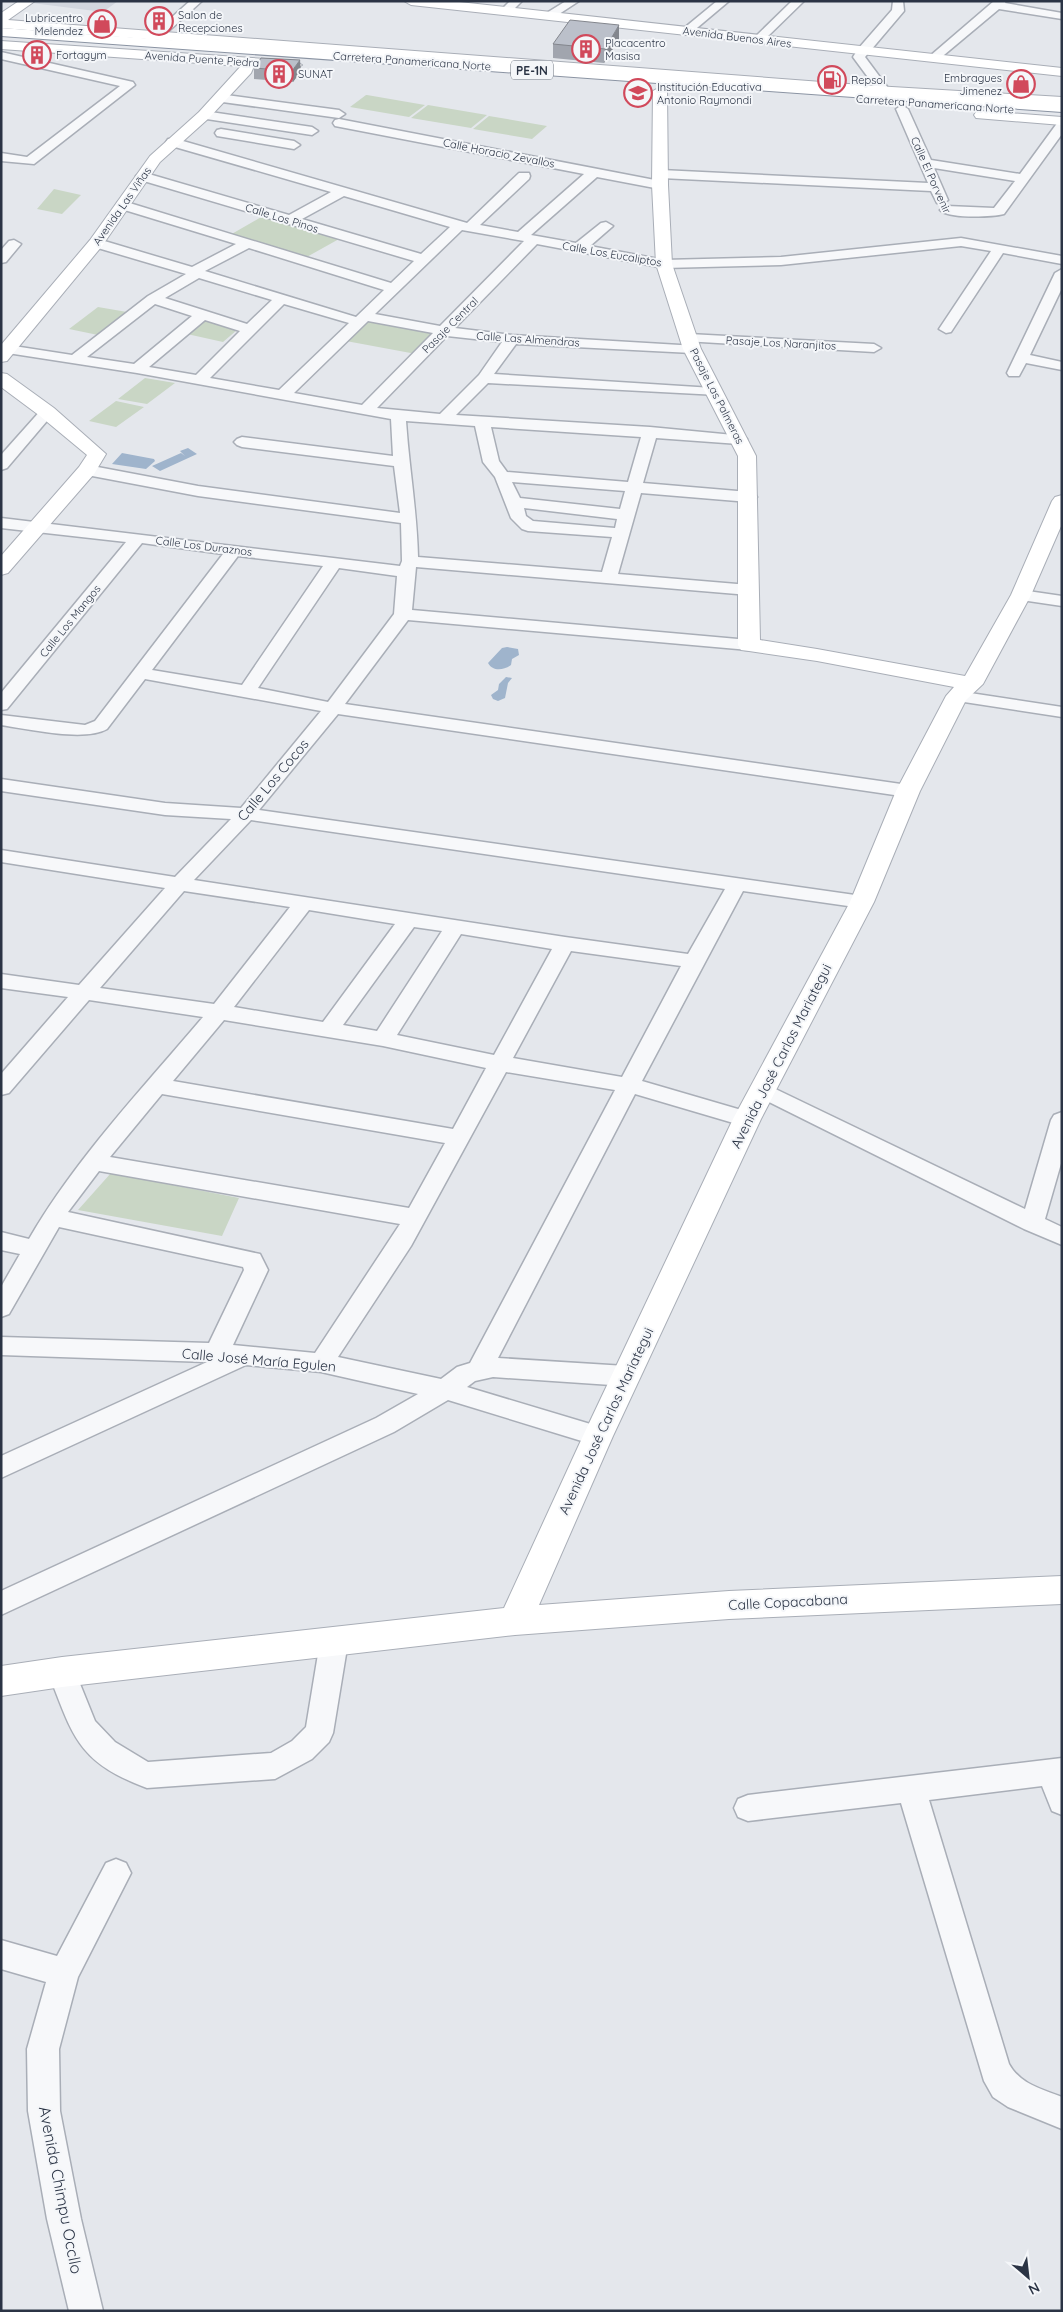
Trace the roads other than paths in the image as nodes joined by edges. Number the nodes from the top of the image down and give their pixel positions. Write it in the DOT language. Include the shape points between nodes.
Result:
graph roads {
  1 [pos="28,1"];
  2 [pos="196,1"];
  3 [pos="411,1"];
  4 [pos="517,1"];
  5 [pos="574,1"];
  6 [pos="724,1"];
  7 [pos="798,1"];
  8 [pos="898,1"];
  9 [pos="446,3"];
  10 [pos="999,3"];
  11 [pos="506,11"];
  12 [pos="549,16"];
  13 [pos="1062,16"];
  14 [pos="1,19"];
  15 [pos="1,24"];
  16 [pos="76,30"];
  17 [pos="687,31"];
  18 [pos="1,32"];
  19 [pos="158,36"];
  20 [pos="1,38"];
  21 [pos="759,39"];
  22 [pos="1,45"];
  23 [pos="185,48"];
  24 [pos="862,51"];
  25 [pos="1,56"];
  26 [pos="934,58"];
  27 [pos="249,62"];
  28 [pos="1062,72"];
  29 [pos="660,91"];
  30 [pos="887,93"];
  31 [pos="219,98"];
  32 [pos="1062,101"];
  33 [pos="1062,108"];
  34 [pos="902,109"];
  35 [pos="1062,113"];
  36 [pos="204,115"];
  37 [pos="1062,121"];
  38 [pos="1062,125"];
  39 [pos="189,127"];
  40 [pos="312,131"];
  41 [pos="172,142"];
  42 [pos="294,145"];
  43 [pos="1,157"];
  44 [pos="926,163"];
  45 [pos="594,172"];
  46 [pos="142,176"];
  47 [pos="524,176"];
  48 [pos="1023,178"];
  49 [pos="660,180"];
  50 [pos="936,187"];
  51 [pos="342,191"];
  52 [pos="123,205"];
  53 [pos="947,210"];
  54 [pos="266,213"];
  55 [pos="290,220"];
  56 [pos="464,226"];
  57 [pos="606,226"];
  58 [pos="224,236"];
  59 [pos="348,237"];
  60 [pos="527,238"];
  61 [pos="961,242"];
  62 [pos="96,243"];
  63 [pos="248,243"];
  64 [pos="14,244"];
  65 [pos="579,248"];
  66 [pos="1000,248"];
  67 [pos="1,259"];
  68 [pos="423,259"];
  69 [pos="304,260"];
  70 [pos="1062,260"];
  71 [pos="664,264"];
  72 [pos="195,273"];
  73 [pos="1062,273"];
  74 [pos="393,288"];
  75 [pos="153,299"];
  76 [pos="281,300"];
  77 [pos="202,315"];
  78 [pos="362,319"];
  79 [pos="946,329"];
  80 [pos="250,330"];
  81 [pos="444,331"];
  82 [pos="512,339"];
  83 [pos="690,344"];
  84 [pos="874,348"];
  85 [pos="3,351"];
  86 [pos="1021,358"];
  87 [pos="75,359"];
  88 [pos="1062,366"];
  89 [pos="137,369"];
  90 [pos="1014,373"];
  91 [pos="1,378"];
  92 [pos="484,378"];
  93 [pos="199,380"];
  94 [pos="713,392"];
  95 [pos="283,395"];
  96 [pos="366,410"];
  97 [pos="47,412"];
  98 [pos="398,416"];
  99 [pos="445,418"];
  100 [pos="482,421"];
  101 [pos="650,432"];
  102 [pos="739,439"];
  103 [pos="242,442"];
  104 [pos="401,462"];
  105 [pos="1,465"];
  106 [pos="87,470"];
  107 [pos="502,476"];
  108 [pos="635,486"];
  109 [pos="750,497"];
  110 [pos="1062,500"];
  111 [pos="514,502"];
  112 [pos="627,515"];
  113 [pos="409,518"];
  114 [pos="1,523"];
  115 [pos="36,528"];
  116 [pos="622,533"];
  117 [pos="138,538"];
  118 [pos="234,550"];
  119 [pos="334,563"];
  120 [pos="408,567"];
  121 [pos="1,569"];
  122 [pos="609,577"];
  123 [pos="749,590"];
  124 [pos="1021,596"];
  125 [pos="1062,602"];
  126 [pos="403,614"];
  127 [pos="749,645"];
  128 [pos="140,673"];
  129 [pos="964,690"];
  130 [pos="247,691"];
  131 [pos="1,705"];
  132 [pos="333,708"];
  133 [pos="1062,712"];
  134 [pos="1,720"];
  135 [pos="1,785"];
  136 [pos="908,791"];
  137 [pos="246,814"];
  138 [pos="1,856"];
  139 [pos="179,884"];
  140 [pos="738,884"];
  141 [pos="862,902"];
  142 [pos="304,903"];
  143 [pos="409,919"];
  144 [pos="455,926"];
  145 [pos="565,944"];
  146 [pos="694,961"];
  147 [pos="1,981"];
  148 [pos="83,994"];
  149 [pos="218,1012"];
  150 [pos="328,1030"];
  151 [pos="383,1039"];
  152 [pos="1,1061"];
  153 [pos="498,1063"];
  154 [pos="24,1064"];
  155 [pos="628,1085"];
  156 [pos="157,1086"];
  157 [pos="1,1088"];
  158 [pos="763,1090"];
  159 [pos="747,1120"];
  160 [pos="1062,1120"];
  161 [pos="460,1138"];
  162 [pos="92,1162"];
  163 [pos="53,1217"];
  164 [pos="416,1218"];
  165 [pos="1032,1222"];
  166 [pos="1062,1237"];
  167 [pos="1,1241"];
  168 [pos="35,1249"];
  169 [pos="1,1308"];
  170 [pos="1,1346"];
  171 [pos="217,1353"];
  172 [pos="244,1355"];
  173 [pos="321,1363"];
  174 [pos="479,1370"];
  175 [pos="626,1376"];
  176 [pos="445,1390"];
  177 [pos="598,1436"];
  178 [pos="1,1468"];
  179 [pos="1062,1590"];
  180 [pos="1,1604"];
  181 [pos="515,1621"];
  182 [pos="334,1642"];
  183 [pos="62,1672"];
  184 [pos="1,1681"];
  185 [pos="1057,1771"];
  186 [pos="911,1789"];
  187 [pos="1062,1802"];
  188 [pos="748,1808"];
  189 [pos="116,1873"];
  190 [pos="1,1954"];
  191 [pos="64,1973"];
  192 [pos="1062,2113"];
  193 [pos="86,2311"];
  1 -- 14 [label="main road"];
  2 -- 19 [label="street"];
  3 -- 9 [label="main road, Avenida Buenos Aires"];
  4 -- 11 [label="street"];
  5 -- 12 [label="street"];
  6 -- 17 [label="street"];
  7 -- 21 [label="street"];
  8 -- 24 [label="street" via="898,11"];
  9 -- 11 [label="main road, Avenida Buenos Aires"];
  10 -- 13 [label="street"];
  10 -- 26 [label="street"];
  11 -- 12 [label="main road, Avenida Buenos Aires"];
  12 -- 17 [label="main road, Avenida Buenos Aires"];
  15 -- 16 [label="main road, Avenida Puente Piedra"];
  16 -- 19 [label="main road, Avenida Puente Piedra"];
  16 -- 23 [label="main road"];
  17 -- 21 [label="main road, Avenida Buenos Aires"];
  18 -- 23 [label="main road, Carretera Panamericana Norte / PE-1N"];
  19 -- 30 [label="main road, Avenida Puente Piedra"];
  20 -- 23 [label="main road, Carretera Panamericana Norte / PE-1N"];
  21 -- 24 [label="main road, Avenida Buenos Aires"];
  22 -- 27 [label="main road, Avenida Puente Piedra"];
  23 -- 27 [label="main road"];
  23 -- 30 [label="main road, Carretera Panamericana Norte / PE-1N"];
  23 -- 35 [label="main road, Carretera Panamericana Norte / PE-1N"];
  24 -- 26 [label="main road, Avenida Buenos Aires"];
  24 -- 30 [label="street" via="859,57"];
  25 -- 43 [label="street" via="129,85 30,160"];
  26 -- 28 [label="main road, Avenida Buenos Aires"];
  27 -- 29 [label="main road, Avenida Puente Piedra"];
  27 -- 31 [label="main road, Avenida Las Viñas" via="246,70"];
  29 -- 34 [label="main road, Avenida Puente Piedra"];
  29 -- 49 [label="main road, Pasaje Las Palmeras"];
  30 -- 32 [label="main road, Avenida Puente Piedra"];
  30 -- 33 [label="main road, Carretera Panamericana Norte / PE-1N"];
  31 -- 36 [label="main road, Avenida Las Viñas"];
  31 -- 45 [label="street, Calle Horacio Zevallos" via="339,119"];
  34 -- 37 [label="main road, Avenida Puente Piedra"];
  34 -- 44 [label="street, Calle El Porvenir"];
  36 -- 39 [label="main road, Avenida Las Viñas"];
  36 -- 40 [label="street"];
  38 -- 48 [label="street"];
  39 -- 41 [label="main road, Avenida Las Viñas"];
  39 -- 42 [label="street"];
  41 -- 46 [label="main road, Avenida Las Viñas"];
  41 -- 51 [label="street, Calle Los Eucaliptos"];
  44 -- 48 [label="street"];
  44 -- 50 [label="street, Calle El Porvenir"];
  45 -- 49 [label="street, Calle Horacio Zevallos"];
  45 -- 60 [label="street, Pasaje Central"];
  46 -- 52 [label="main road, Avenida Las Viñas"];
  46 -- 54 [label="street, Calle Los Pinos"];
  47 -- 56 [label="street"];
  48 -- 53 [label="street" via="996,213"];
  49 -- 50 [label="street, Calle Horacio Zevallos"];
  49 -- 71 [label="main road, Pasaje Las Palmeras"];
  50 -- 53 [label="street, Calle El Porvenir"];
  51 -- 55 [label="street"];
  51 -- 56 [label="street, Calle Los Eucaliptos"];
  52 -- 58 [label="street"];
  52 -- 62 [label="main road, Avenida Las Viñas"];
  53 -- 61 [label="street, Calle El Porvenir"];
  54 -- 55 [label="street, Calle Los Pinos"];
  54 -- 58 [label="street"];
  55 -- 59 [label="street, Calle Los Pinos"];
  56 -- 60 [label="street, Calle Los Eucaliptos"];
  56 -- 68 [label="street"];
  57 -- 65 [label="street"];
  58 -- 63 [label="street"];
  59 -- 68 [label="street, Calle Los Pinos"];
  59 -- 69 [label="street"];
  60 -- 65 [label="street, Calle Los Eucaliptos"];
  60 -- 81 [label="street, Pasaje Central"];
  61 -- 66 [label="street, Calle Los Eucaliptos"];
  61 -- 71 [label="street, Calle Los Eucaliptos" via="781,262"];
  62 -- 72 [label="street, Calle Las Almendras"];
  62 -- 85 [label="main road, Avenida Las Viñas"];
  63 -- 69 [label="street"];
  63 -- 72 [label="street"];
  64 -- 67 [label="street"];
  65 -- 71 [label="street, Calle Los Eucaliptos"];
  66 -- 70 [label="street, Calle Los Eucaliptos"];
  66 -- 79 [label="street"];
  68 -- 74 [label="street"];
  69 -- 74 [label="street"];
  71 -- 83 [label="main road, Pasaje Las Palmeras"];
  72 -- 75 [label="street"];
  72 -- 76 [label="street, Calle Las Almendras"];
  73 -- 86 [label="street"];
  74 -- 78 [label="street"];
  75 -- 77 [label="street"];
  75 -- 87 [label="street"];
  76 -- 78 [label="street, Calle Las Almendras"];
  76 -- 80 [label="street"];
  77 -- 80 [label="street"];
  77 -- 89 [label="street"];
  78 -- 81 [label="street, Calle Las Almendras"];
  78 -- 95 [label="street"];
  80 -- 93 [label="street"];
  81 -- 82 [label="street, Calle Las Almendras"];
  81 -- 96 [label="street, Pasaje Central"];
  82 -- 83 [label="street, Calle Las Almendras"];
  82 -- 92 [label="street"];
  83 -- 84 [label="street, Pasaje Los Naranjitos"];
  83 -- 94 [label="main road, Pasaje Las Palmeras"];
  85 -- 87 [label="street"];
  86 -- 88 [label="street"];
  86 -- 90 [label="street"];
  87 -- 89 [label="street"];
  89 -- 93 [label="street"];
  91 -- 97 [label="main road"];
  92 -- 94 [label="street"];
  92 -- 99 [label="street"];
  93 -- 95 [label="street"];
  94 -- 102 [label="main road, Pasaje Las Palmeras"];
  95 -- 96 [label="street"];
  96 -- 98 [label="street"];
  97 -- 105 [label="street"];
  97 -- 106 [label="main road" via="97,454"];
  98 -- 99 [label="street"];
  98 -- 104 [label="street"];
  99 -- 100 [label="street"];
  100 -- 101 [label="street"];
  100 -- 107 [label="street" via="490,462"];
  101 -- 102 [label="street"];
  101 -- 108 [label="street"];
  102 -- 109 [label="main road, Pasaje Las Palmeras" via="747,456"];
  103 -- 104 [label="street"];
  104 -- 113 [label="street"];
  106 -- 113 [label="street" via="198,491"];
  106 -- 115 [label="main road"];
  107 -- 108 [label="street"];
  107 -- 111 [label="street"];
  108 -- 109 [label="street"];
  108 -- 112 [label="street"];
  109 -- 123 [label="main road, Pasaje Las Palmeras"];
  110 -- 124 [label="main road, Avenida José Carlos Mariategui"];
  111 -- 112 [label="street"];
  111 -- 116 [label="street" via="519,518 528,526"];
  112 -- 116 [label="street"];
  113 -- 120 [label="street"];
  114 -- 115 [label="street, Calle Los Duraznos"];
  115 -- 117 [label="street, Calle Los Duraznos"];
  115 -- 121 [label="main road"];
  116 -- 122 [label="street"];
  117 -- 118 [label="street, Calle Los Duraznos"];
  117 -- 131 [label="street, Calle Los Mangos"];
  118 -- 119 [label="street, Calle Los Duraznos"];
  118 -- 128 [label="street"];
  119 -- 120 [label="street, Calle Los Duraznos"];
  119 -- 130 [label="street"];
  120 -- 122 [label="street, Calle Los Duraznos"];
  120 -- 126 [label="street"];
  122 -- 123 [label="street, Calle Los Duraznos"];
  123 -- 127 [label="main road, Pasaje Las Palmeras"];
  124 -- 125 [label="street"];
  124 -- 129 [label="main road, Avenida José Carlos Mariategui"];
  126 -- 127 [label="street"];
  126 -- 132 [label="street, Calle Los Cocos"];
  127 -- 129 [label="main road" via="817,655"];
  128 -- 130 [label="street"];
  128 -- 134 [label="street" via="101,726 94,729"];
  129 -- 133 [label="street"];
  129 -- 136 [label="main road, Avenida José Carlos Mariategui"];
  130 -- 132 [label="street"];
  132 -- 136 [label="street"];
  132 -- 137 [label="street, Calle Los Cocos"];
  135 -- 137 [label="street" via="165,809"];
  136 -- 141 [label="main road, Avenida José Carlos Mariategui"];
  137 -- 139 [label="street, Calle Los Cocos"];
  137 -- 140 [label="street"];
  138 -- 139 [label="street"];
  139 -- 142 [label="street"];
  139 -- 148 [label="street, Calle Los Cocos"];
  140 -- 141 [label="street"];
  140 -- 146 [label="street"];
  141 -- 158 [label="main road, Avenida José Carlos Mariategui"];
  142 -- 143 [label="street"];
  142 -- 149 [label="street"];
  143 -- 144 [label="street"];
  143 -- 150 [label="street"];
  144 -- 145 [label="street"];
  144 -- 151 [label="street"];
  145 -- 146 [label="street"];
  145 -- 153 [label="street"];
  146 -- 155 [label="street"];
  147 -- 148 [label="street"];
  148 -- 149 [label="street"];
  148 -- 154 [label="street, Calle Los Cocos"];
  149 -- 150 [label="street"];
  149 -- 156 [label="street"];
  150 -- 151 [label="street"];
  151 -- 153 [label="street"];
  152 -- 154 [label="street"];
  153 -- 155 [label="street"];
  153 -- 161 [label="street"];
  154 -- 157 [label="street, Calle Los Cocos"];
  155 -- 159 [label="street"];
  155 -- 174 [label="street"];
  156 -- 161 [label="street"];
  156 -- 162 [label="street"];
  158 -- 159 [label="main road, Avenida José Carlos Mariategui"];
  158 -- 165 [label="street"];
  159 -- 175 [label="main road, Avenida José Carlos Mariategui"];
  160 -- 165 [label="street"];
  161 -- 164 [label="street"];
  162 -- 163 [label="street"];
  162 -- 164 [label="street"];
  163 -- 168 [label="street"];
  163 -- 171 [label="street" via="252,1260 256,1270"];
  164 -- 173 [label="street"];
  165 -- 166 [label="street"];
  167 -- 168 [label="street"];
  168 -- 169 [label="street"];
  170 -- 171 [label="street, Calle José María Egulen"];
  171 -- 172 [label="street, Calle José María Egulen"];
  172 -- 173 [label="street, Calle José María Egulen"];
  172 -- 178 [label="street"];
  173 -- 176 [label="street, Calle José María Egulen"];
  174 -- 175 [label="street" via="493,1367"];
  174 -- 176 [label="street" via="466,1374"];
  175 -- 177 [label="main road, Avenida José Carlos Mariategui"];
  176 -- 177 [label="street, Calle José María Egulen"];
  176 -- 180 [label="street" via="385,1425"];
  177 -- 181 [label="main road, Avenida José Carlos Mariategui"];
  179 -- 181 [label="main road, Calle Copacabana" via="729,1605"];
  181 -- 182 [label="main road, Calle Copacabana"];
  182 -- 183 [label="main road, Calle Copacabana"];
  182 -- 183 [label="street" via="319,1732 302,1750 275,1766 147,1775 128,1767 110,1755 85,1729"];
  183 -- 184 [label="main road, Calle Copacabana"];
  185 -- 186 [label="street"];
  185 -- 187 [label="street"];
  186 -- 188 [label="street"];
  186 -- 192 [label="street" via="995,2070 1004,2086 1019,2096"];
  189 -- 191 [label="street, Avenida Chimpu Occllo"];
  190 -- 191 [label="street"];
  191 -- 193 [label="street, Avenida Chimpu Occllo" via="43,2049 44,2111 64,2219"];
}
